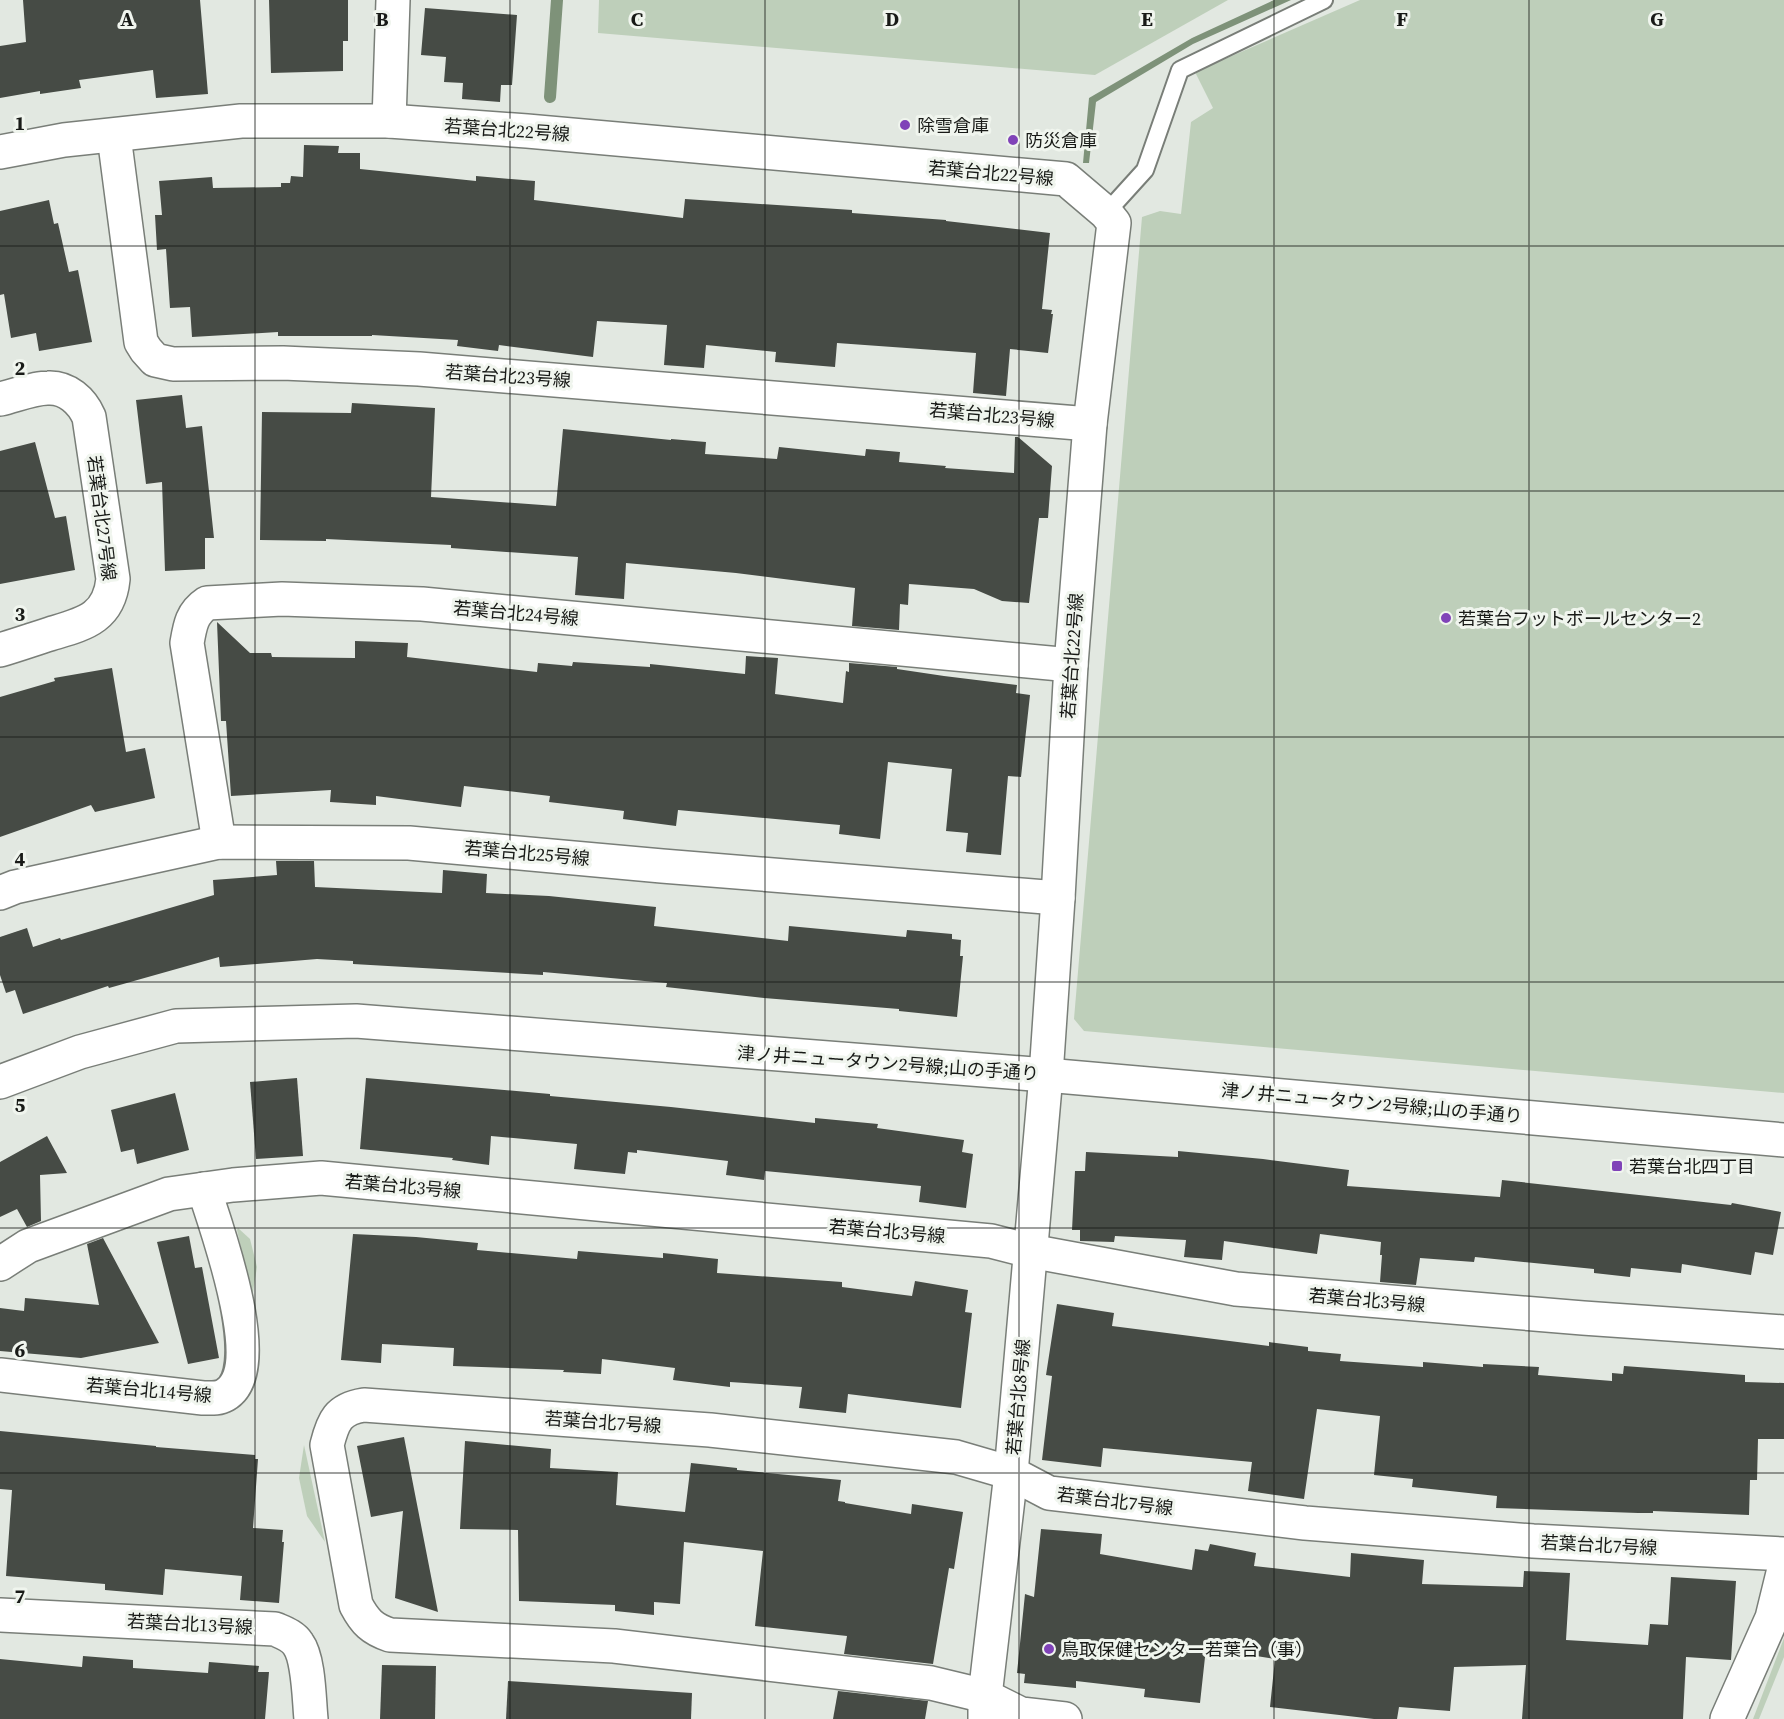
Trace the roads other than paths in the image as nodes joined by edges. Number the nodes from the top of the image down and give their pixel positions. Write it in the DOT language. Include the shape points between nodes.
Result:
graph roads {
  1 [pos="393,0"];
  2 [pos="1324,0"];
  3 [pos="389,121"];
  4 [pos="114,136"];
  5 [pos="0,152"];
  6 [pos="1106,213"];
  7 [pos="0,399"];
  8 [pos="1090,424"];
  9 [pos="0,650"];
  10 [pos="1071,665"];
  11 [pos="219,842"];
  12 [pos="0,893"];
  13 [pos="1058,898"];
  14 [pos="1046,1075"];
  15 [pos="0,1082"];
  16 [pos="1784,1140"];
  17 [pos="204,1189"];
  18 [pos="1030,1251"];
  19 [pos="0,1264"];
  20 [pos="1784,1332"];
  21 [pos="0,1376"];
  22 [pos="1011,1473"];
  23 [pos="1784,1554"];
  24 [pos="1784,1569"];
  25 [pos="0,1615"];
  26 [pos="985,1707"];
  27 [pos="311,1719"];
  28 [pos="1065,1719"];
  29 [pos="1727,1719"];
  1 -- 3 [label="street"];
  2 -- 6 [label="lane" via="1180,70 1145,170"];
  3 -- 4 [label="street, 若葉台北22号線" via="241,121"];
  3 -- 6 [label="street, 若葉台北22号線" via="1066,179"];
  4 -- 5 [label="street, 若葉台北22号線"];
  4 -- 8 [label="street, 若葉台北23号線" via="141,342 155,360 173,364 283,363 419,369"];
  6 -- 8 [label="street, 若葉台北22号線" via="1114,223"];
  7 -- 9 [label="street, 若葉台北27号線" via="48,387 66,392 84,406 89,417 113,579 105,605 82,625"];
  8 -- 10 [label="street, 若葉台北22号線"];
  10 -- 11 [label="street, 若葉台北24号線" via="422,604 282,599 207,603 191,621 187,643"];
  10 -- 13 [label="street, 若葉台北22号線"];
  11 -- 12 [label="street, 若葉台北25号線"];
  11 -- 13 [label="street, 若葉台北25号線" via="409,843"];
  13 -- 14 [label="street, 若葉台北22号線"];
  14 -- 15 [label="street, 津ノ井ニュータウン2号線;山の手通り" via="356,1021 176,1026 80,1052"];
  14 -- 16 [label="street, 津ノ井ニュータウン2号線;山の手通り"];
  14 -- 18 [label="street, 若葉台北8号線"];
  17 -- 18 [label="street, 若葉台北3号線" via="321,1178 991,1241"];
  17 -- 19 [label="street, 若葉台北3号線" via="158,1198 28,1246"];
  17 -- 21 [label="street, 若葉台北14号線" via="235,1288 243,1348 243,1365 227,1394 203,1398"];
  18 -- 20 [label="street, 若葉台北3号線" via="1236,1289"];
  18 -- 22 [label="street, 若葉台北8号線"];
  22 -- 23 [label="street, 若葉台北7号線" via="1049,1493 1305,1523 1533,1541"];
  22 -- 26 [label="street, 若葉台北8号線"];
  22 -- 26 [label="street, 若葉台北7号線" via="956,1457 710,1430 364,1405 342,1413 332,1424 327,1445 356,1605 368,1625 377,1631 390,1635 614,1646 931,1683"];
  24 -- 29 [label="street" via="1772,1618"];
  25 -- 27 [label="street, 若葉台北13号線" via="275,1629 300,1646"];
  26 -- 28 [label="street, 若葉台北7号線"];
}
